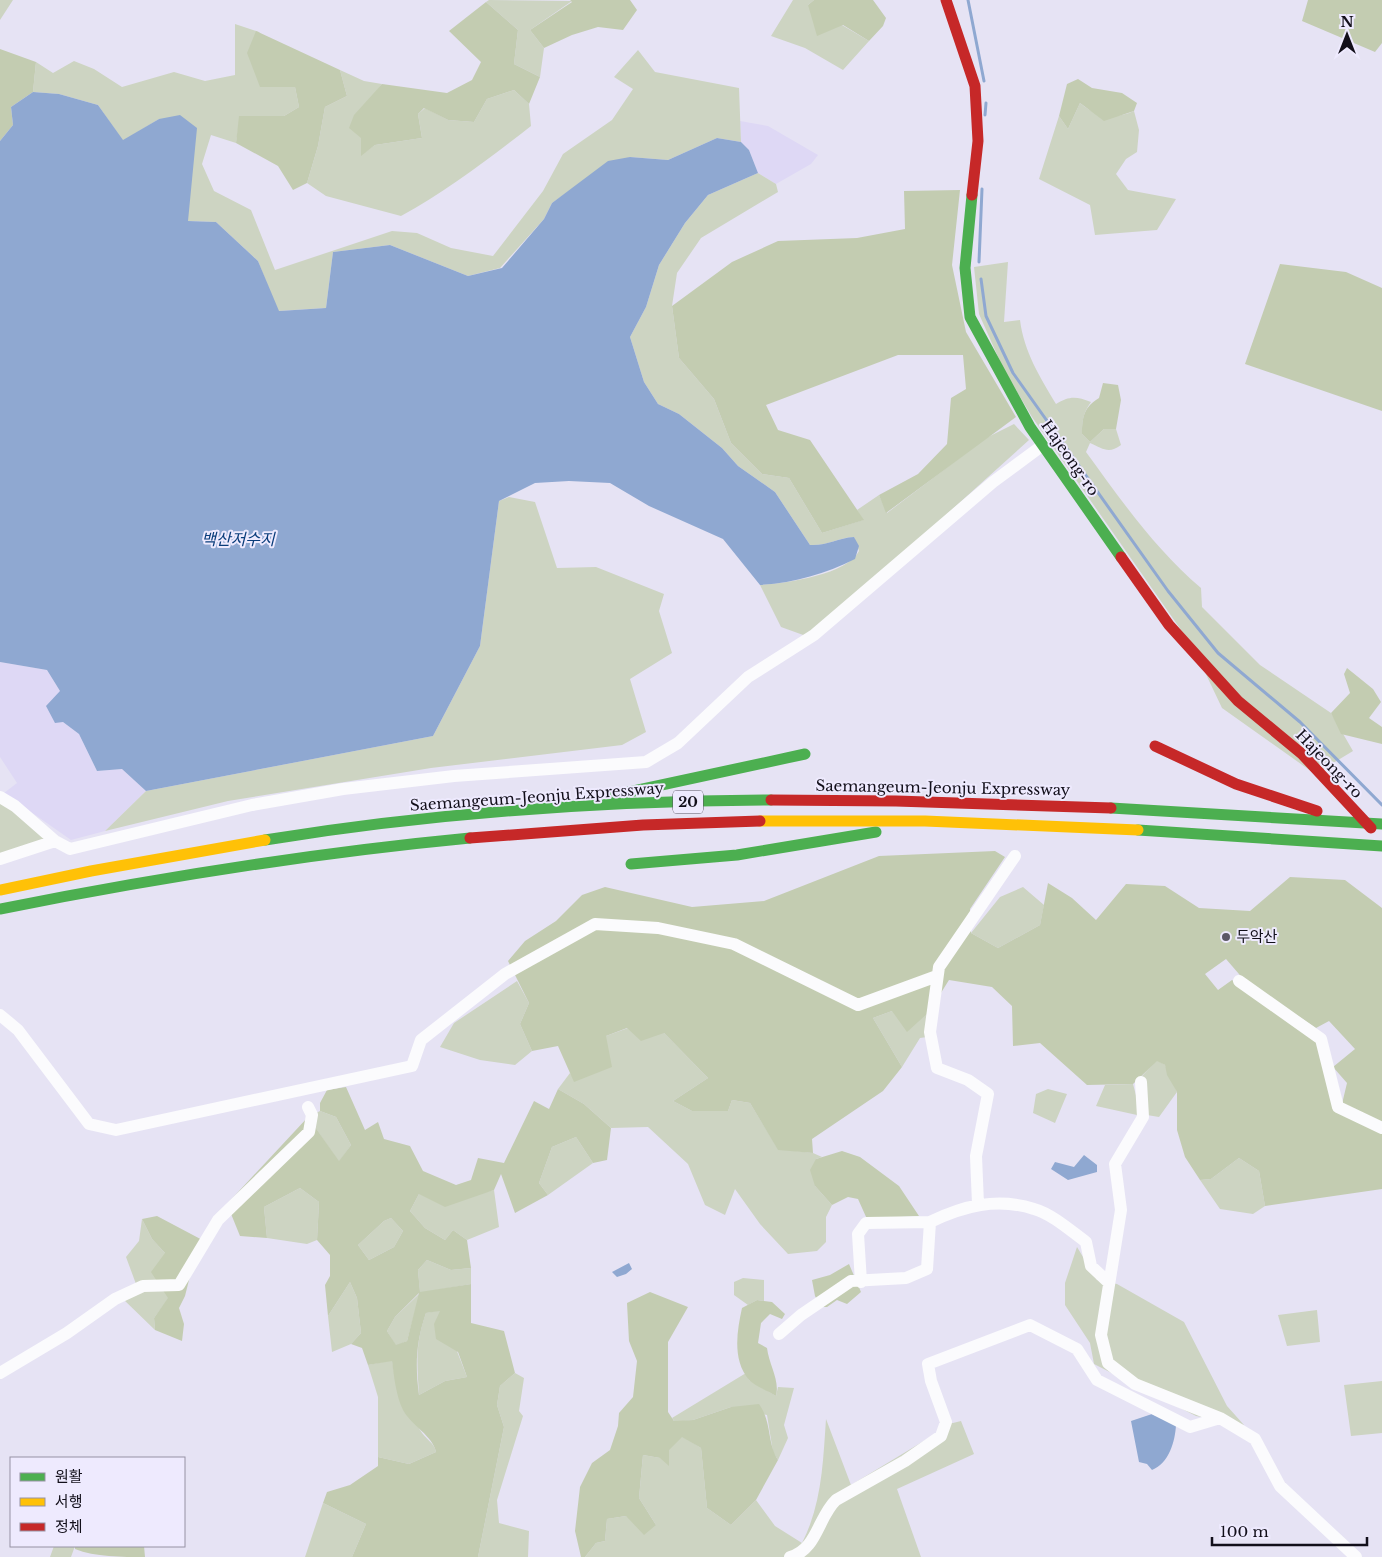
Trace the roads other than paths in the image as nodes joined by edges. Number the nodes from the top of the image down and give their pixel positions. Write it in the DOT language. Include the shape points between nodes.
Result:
graph roads {
  1 [pos="946,0"];
  2 [pos="1043,445"];
  3 [pos="1155,746"];
  4 [pos="805,754"];
  5 [pos="0,797"];
  6 [pos="538,810"];
  7 [pos="1354,822"];
  8 [pos="999,824"];
  9 [pos="1382,824"];
  10 [pos="1382,840"];
  11 [pos="55,841"];
  12 [pos="1382,846"];
  13 [pos="1015,856"];
  14 [pos="0,859"];
  15 [pos="632,864"];
  16 [pos="0,890"];
  17 [pos="0,909"];
  18 [pos="937,976"];
  19 [pos="1239,981"];
  20 [pos="0,1015"];
  21 [pos="1141,1082"];
  22 [pos="308,1107"];
  23 [pos="1382,1128"];
  24 [pos="978,1204"];
  25 [pos="930,1222"];
  26 [pos="861,1282"];
  27 [pos="1108,1282"];
  28 [pos="780,1334"];
  29 [pos="0,1373"];
  30 [pos="1220,1418"];
  31 [pos="790,1557"];
  32 [pos="1356,1557"];
  1 -- 2 [label="main road, Hajeong-ro" via="975,86 978,141 966,268 970,317"];
  2 -- 10 [label="main road, Hajeong-ro" via="1169,625 1238,701 1302,754"];
  2 -- 11 [label="street" via="992,482 814,635 748,677 678,743 646,762 454,776 344,789 252,805 70,849"];
  3 -- 7 [label="main road" via="1236,784"];
  4 -- 6 [label="main road"];
  5 -- 11 [label="street"];
  6 -- 7 [label="main road, Saemangeum-Jeonju Expressway / 20" via="731,800 944,800 1236,813"];
  6 -- 16 [label="main road, Saemangeum-Jeonju Expressway / 20" via="376,824 287,836 147,859"];
  7 -- 9 [label="main road, Saemangeum-Jeonju Expressway / 20"];
  8 -- 12 [label="main road, 20"];
  8 -- 15 [label="main road" via="872,832 737,855"];
  8 -- 17 [label="main road, 20" via="773,821 525,833 274,859"];
  11 -- 14 [label="street"];
  13 -- 18 [label="street" via="939,967"];
  18 -- 20 [label="street" via="858,1004 734,944 658,928 595,924 497,980 421,1040 412,1066 116,1130 89,1124 18,1030"];
  18 -- 24 [label="street" via="930,1032 937,1068 968,1080 988,1094 976,1156"];
  19 -- 23 [label="street" via="1321,1039 1338,1107"];
  21 -- 27 [label="street" via="1143,1117 1114,1164 1120,1210"];
  22 -- 29 [label="street" via="312,1115 309,1132 218,1220 179,1286 143,1286 115,1299 67,1333"];
  24 -- 25 [label="street" via="952,1211"];
  24 -- 27 [label="street" via="1006,1203 1036,1209 1086,1242 1091,1266"];
  25 -- 26 [label="street" via="927,1270 906,1278"];
  25 -- 26 [label="street" via="866,1224 858,1234"];
  26 -- 28 [label="street" via="851,1281 801,1315"];
  27 -- 30 [label="street" via="1101,1335 1108,1363 1135,1384"];
  30 -- 31 [label="street" via="1190,1427 1097,1380 1077,1349 1030,1325 928,1364 946,1422 941,1436 905,1461 836,1500 827,1509 808,1546"];
  30 -- 32 [label="street" via="1255,1439 1280,1486"];
}
